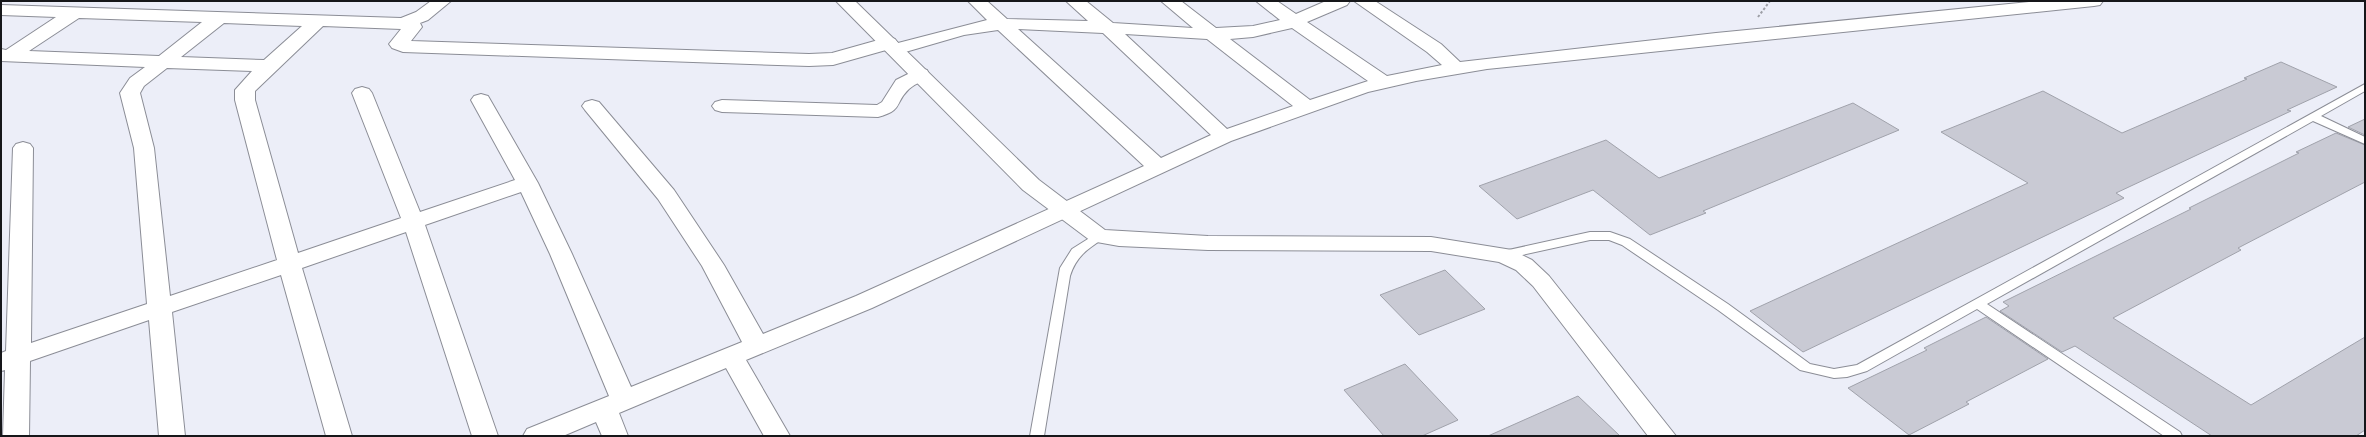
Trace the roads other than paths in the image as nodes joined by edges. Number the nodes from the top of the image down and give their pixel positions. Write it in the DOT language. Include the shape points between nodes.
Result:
graph roads {
  1 [pos="442,1"];
  2 [pos="845,1"];
  3 [pos="977,1"];
  4 [pos="1075,1"];
  5 [pos="1170,1"];
  6 [pos="1265,1"];
  7 [pos="1341,1"];
  8 [pos="1363,1"];
  9 [pos="1932,1"];
  10 [pos="2094,1"];
  11 [pos="1,10"];
  12 [pos="75,13"];
  13 [pos="1944,15"];
  14 [pos="220,17"];
  15 [pos="319,20"];
  16 [pos="1293,21"];
  17 [pos="405,23"];
  18 [pos="1003,24"];
  19 [pos="1108,28"];
  20 [pos="1213,33"];
  21 [pos="892,46"];
  22 [pos="6,55"];
  23 [pos="163,61"];
  24 [pos="266,66"];
  25 [pos="1456,68"];
  26 [pos="920,74"];
  27 [pos="1384,83"];
  28 [pos="2365,87"];
  29 [pos="362,93"];
  30 [pos="481,100"];
  31 [pos="592,106"];
  32 [pos="722,106"];
  33 [pos="1307,107"];
  34 [pos="2312,116"];
  35 [pos="1224,137"];
  36 [pos="2365,141"];
  37 [pos="23,148"];
  38 [pos="1157,166"];
  39 [pos="527,183"];
  40 [pos="1062,210"];
  41 [pos="414,221"];
  42 [pos="1099,236"];
  43 [pos="1504,255"];
  44 [pos="289,263"];
  45 [pos="1977,303"];
  46 [pos="160,308"];
  47 [pos="757,346"];
  48 [pos="732,356"];
  49 [pos="9,359"];
  50 [pos="614,404"];
  51 [pos="16,436"];
  52 [pos="172,436"];
  53 [pos="339,436"];
  54 [pos="485,436"];
  55 [pos="536,436"];
  56 [pos="615,436"];
  57 [pos="777,436"];
  58 [pos="1037,436"];
  59 [pos="1663,436"];
  60 [pos="2175,436"];
  1 -- 17 [label="street" via="422,16"];
  2 -- 21 [label="street"];
  3 -- 18 [label="street"];
  4 -- 19 [label="street"];
  5 -- 20 [label="street"];
  6 -- 16 [label="street"];
  7 -- 16 [label="street"];
  8 -- 25 [label="street" via="1434,48"];
  9 -- 13 [label="street"];
  10 -- 13 [label="street"];
  11 -- 12 [label="street"];
  12 -- 14 [label="street"];
  12 -- 22 [label="street"];
  13 -- 25 [label="street" via="1700,39"];
  14 -- 15 [label="street"];
  14 -- 23 [label="street"];
  15 -- 17 [label="street"];
  15 -- 24 [label="street"];
  16 -- 20 [label="street" via="1260,31"];
  16 -- 27 [label="street"];
  17 -- 21 [label="street" via="412,24 413,27 399,41 398,44 403,46 808,60 833,58"];
  18 -- 19 [label="street"];
  18 -- 21 [label="street"];
  18 -- 38 [label="street"];
  19 -- 20 [label="street"];
  19 -- 35 [label="street"];
  20 -- 33 [label="street"];
  21 -- 26 [label="street"];
  22 -- 23 [label="street"];
  23 -- 24 [label="street"];
  23 -- 46 [label="street" via="137,82 130,93 144,148"];
  24 -- 44 [label="street" via="245,90 245,100"];
  25 -- 27 [label="street"];
  26 -- 32 [label="street" via="898,90 891,105 878,111"];
  26 -- 40 [label="street" via="1031,185"];
  27 -- 33 [label="street"];
  28 -- 34 [label="lane"];
  29 -- 41 [label="street"];
  30 -- 39 [label="street"];
  31 -- 47 [label="street" via="666,195 713,265"];
  33 -- 35 [label="street"];
  34 -- 36 [label="lane"];
  34 -- 45 [label="lane"];
  35 -- 38 [label="street"];
  37 -- 49 [label="street" via="22,247"];
  38 -- 40 [label="street"];
  39 -- 41 [label="street"];
  39 -- 50 [label="street" via="562,254"];
  40 -- 42 [label="street"];
  40 -- 47 [label="street" via="864,302"];
  41 -- 44 [label="street"];
  41 -- 54 [label="street"];
  42 -- 43 [label="street" via="1127,240 1208,243 1431,244"];
  42 -- 58 [label="lane" via="1069,258"];
  43 -- 45 [label="lane" via="1590,236 1610,236 1626,242 1699,290 1805,367 1822,373 1844,374 1862,368"];
  43 -- 59 [label="street" via="1524,265 1541,281"];
  44 -- 46 [label="street"];
  44 -- 53 [label="street"];
  45 -- 60 [label="lane"];
  46 -- 49 [label="street"];
  46 -- 52 [label="street"];
  47 -- 48 [label="street"];
  48 -- 50 [label="street"];
  48 -- 57 [label="street"];
  49 -- 51 [label="street"];
  50 -- 55 [label="street"];
  50 -- 56 [label="street"];
}
